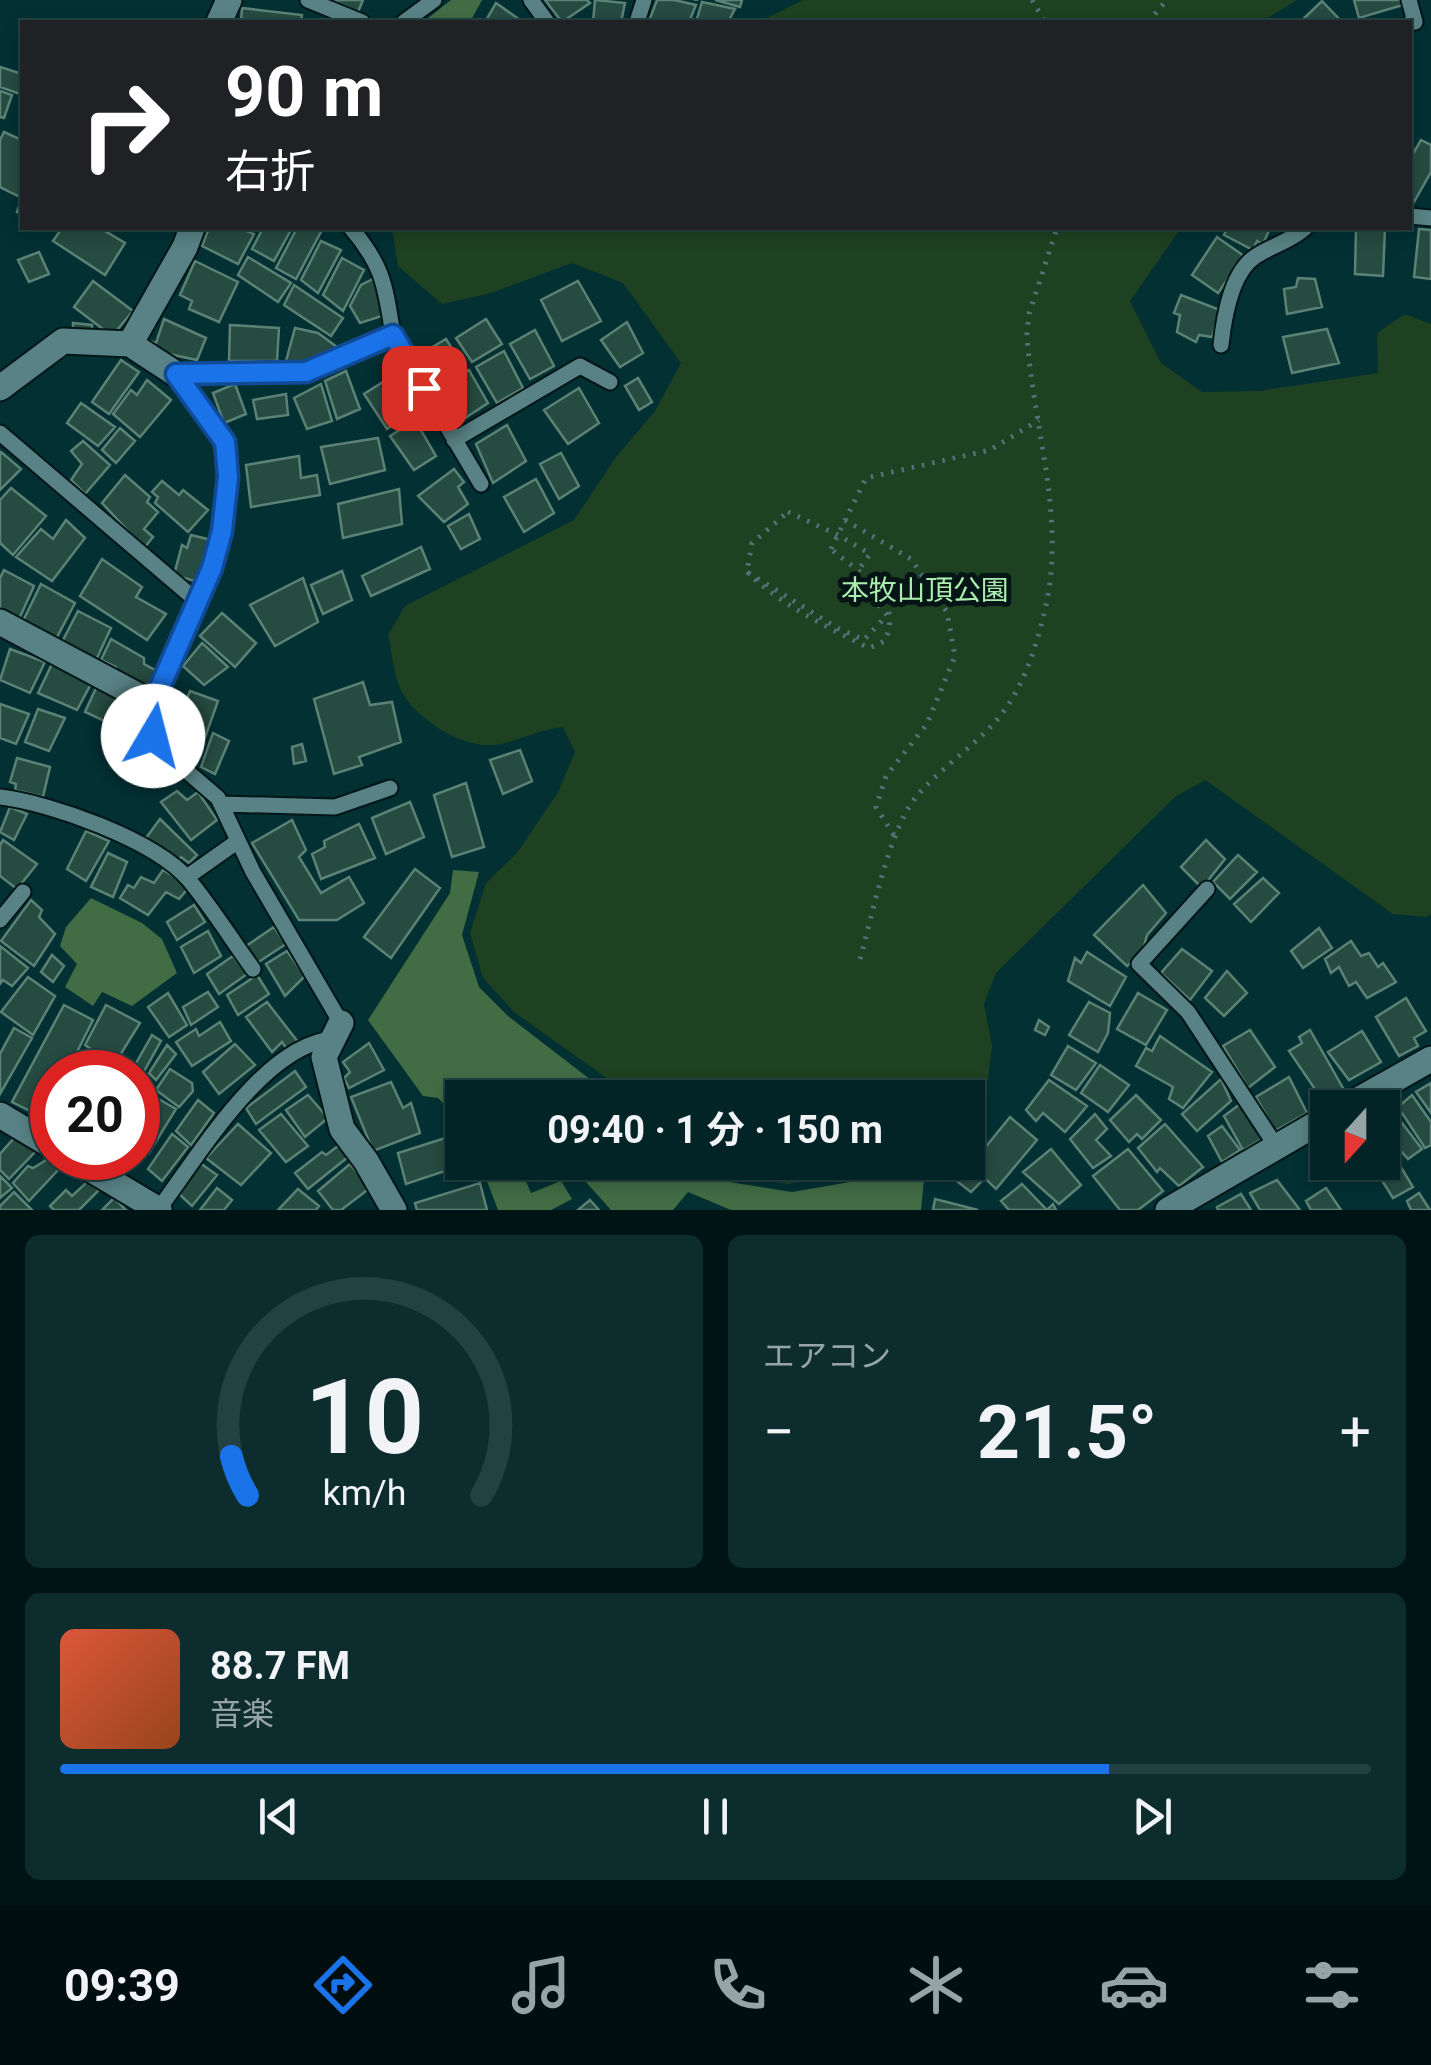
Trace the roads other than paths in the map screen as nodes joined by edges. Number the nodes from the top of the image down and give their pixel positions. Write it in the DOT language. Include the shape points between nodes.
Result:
graph roads {
  1 [pos="308,0"];
  2 [pos="434,0"];
  3 [pos="1410,0"];
  4 [pos="357,20"];
  5 [pos="407,20"];
  6 [pos="1412,23"];
  7 [pos="191,230"];
  8 [pos="353,230"];
  9 [pos="1304,230"];
  10 [pos="393,335"];
  11 [pos="130,344"];
  12 [pos="1221,345"];
  13 [pos="176,374"];
  14 [pos="610,382"];
  15 [pos="0,388"];
  16 [pos="0,433"];
  17 [pos="454,440"];
  18 [pos="481,484"];
  19 [pos="197,601"];
  20 [pos="0,622"];
  21 [pos="154,704"];
  22 [pos="390,788"];
  23 [pos="0,797"];
  24 [pos="222,804"];
  25 [pos="238,841"];
  26 [pos="186,877"];
  27 [pos="1207,889"];
  28 [pos="23,892"];
  29 [pos="0,920"];
  30 [pos="252,969"];
  31 [pos="338,1031"];
  32 [pos="1431,1059"];
  33 [pos="1376,1090"];
  34 [pos="3,1122"];
  35 [pos="1310,1127"];
  36 [pos="30,1135"];
  37 [pos="1276,1146"];
  38 [pos="108,1180"];
  39 [pos="158,1210"];
  40 [pos="394,1210"];
  41 [pos="1168,1210"];
  1 -- 4 [label="lane"];
  2 -- 5 [label="lane"];
  3 -- 6 [label="lane"];
  7 -- 11 [label="street"];
  8 -- 10 [label="lane" via="384,276"];
  9 -- 12 [label="lane" via="1241,270"];
  10 -- 13 [label="lane" via="306,372"];
  10 -- 17 [label="lane"];
  11 -- 13 [label="street"];
  11 -- 15 [label="street" via="62,340"];
  13 -- 19 [label="lane" via="217,429 229,460 222,531"];
  14 -- 17 [label="lane" via="580,366"];
  16 -- 19 [label="lane"];
  17 -- 18 [label="lane"];
  19 -- 21 [label="lane"];
  20 -- 21 [label="street"];
  21 -- 24 [label="lane" via="153,736 160,748"];
  22 -- 24 [label="lane" via="336,807"];
  23 -- 26 [label="lane" via="28,800 126,836"];
  24 -- 25 [label="lane"];
  25 -- 26 [label="lane"];
  25 -- 31 [label="lane"];
  26 -- 30 [label="lane"];
  27 -- 37 [label="lane" via="1139,964 1188,1012"];
  28 -- 29 [label="lane"];
  31 -- 39 [label="lane" via="279,1060 249,1088"];
  31 -- 40 [label="street" via="324,1057 342,1129"];
  32 -- 33 [label="street"];
  34 -- 36 [label="street"];
  35 -- 37 [label="street"];
  37 -- 41 [label="street"];
  38 -- 39 [label="street"];
}
